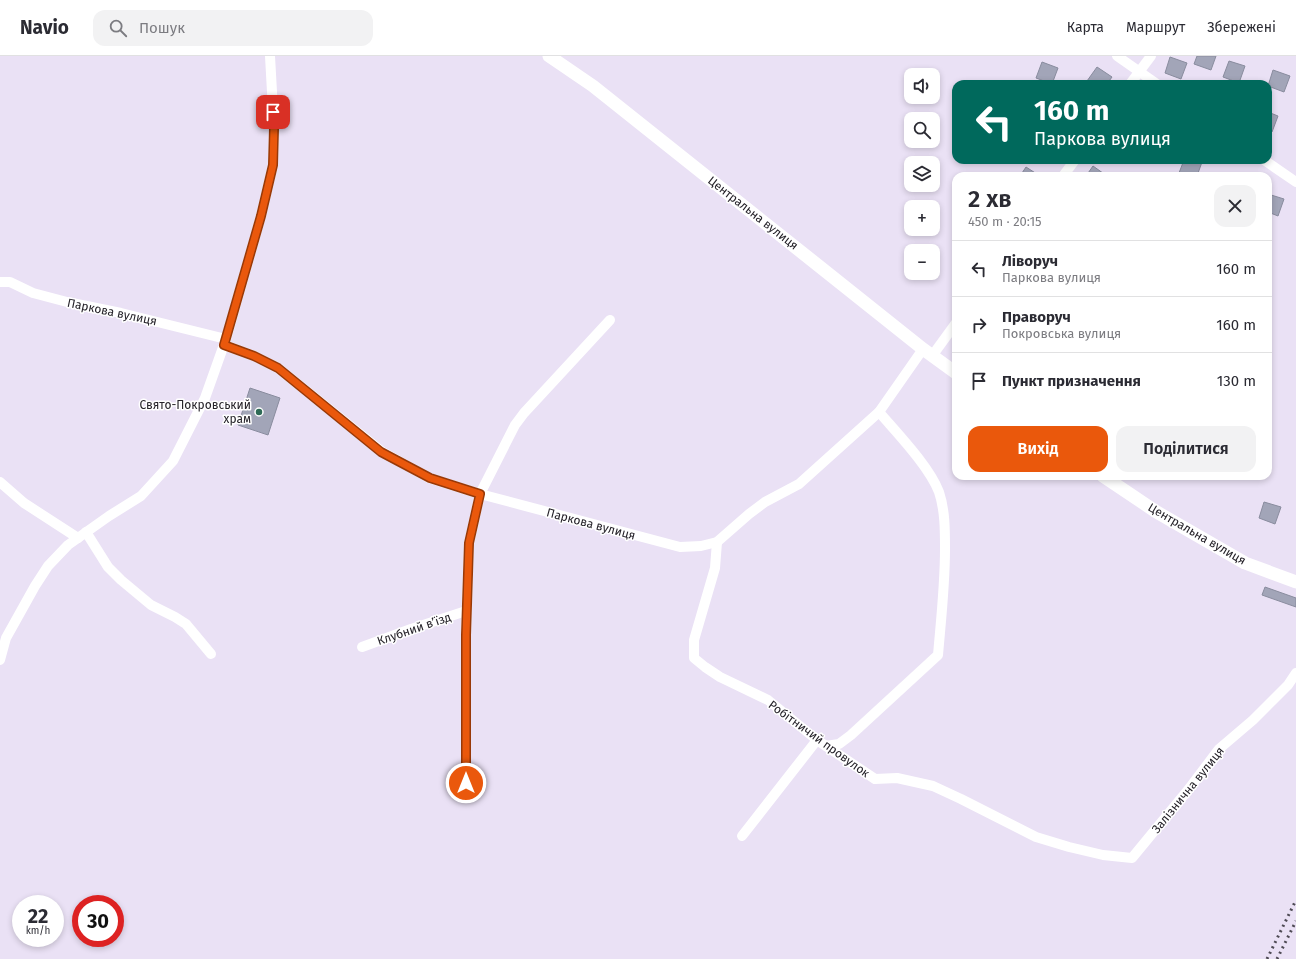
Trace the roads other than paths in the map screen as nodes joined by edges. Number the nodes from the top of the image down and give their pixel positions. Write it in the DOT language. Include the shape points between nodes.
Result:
graph roads {
  1 [pos="270,56"];
  2 [pos="549,56"];
  3 [pos="1117,56"];
  4 [pos="1151,56"];
  5 [pos="1139,72"];
  6 [pos="1133,80"];
  7 [pos="1151,80"];
  8 [pos="1270,164"];
  9 [pos="1296,182"];
  10 [pos="0,282"];
  11 [pos="610,320"];
  12 [pos="952,327"];
  13 [pos="225,342"];
  14 [pos="928,352"];
  15 [pos="952,370"];
  16 [pos="879,412"];
  17 [pos="1109,480"];
  18 [pos="0,482"];
  19 [pos="480,494"];
  20 [pos="82,535"];
  21 [pos="717,542"];
  22 [pos="1296,582"];
  23 [pos="466,611"];
  24 [pos="362,647"];
  25 [pos="211,654"];
  26 [pos="0,660"];
  27 [pos="1296,673"];
  28 [pos="817,740"];
  29 [pos="826,746"];
  30 [pos="466,783"];
  31 [pos="742,836"];
  32 [pos="1132,858"];
  1 -- 13 [label="street" via="274,128 273,165"];
  2 -- 14 [label="street, Центральна вулиця" via="593,86"];
  3 -- 5 [label="street"];
  4 -- 5 [label="street"];
  5 -- 6 [label="street"];
  5 -- 7 [label="street"];
  8 -- 9 [label="street"];
  10 -- 13 [label="street, Паркова вулиця" via="10,282 33,293 121,312"];
  11 -- 19 [label="street" via="524,413"];
  12 -- 14 [label="street, Паркова вулиця"];
  13 -- 19 [label="street, Паркова вулиця" via="278,368 381,452 430,478"];
  13 -- 20 [label="street" via="205,398 173,461 141,496"];
  14 -- 15 [label="street, Центральна вулиця"];
  14 -- 16 [label="street, Паркова вулиця"];
  16 -- 21 [label="street, Паркова вулиця" via="799,484 764,502"];
  16 -- 29 [label="street" via="927,470 943,507 945,576 938,655 851,736 839,744"];
  17 -- 22 [label="street, Центральна вулиця" via="1155,511 1244,563"];
  18 -- 20 [label="street" via="24,503"];
  19 -- 21 [label="street, Паркова вулиця" via="680,547"];
  19 -- 23 [label="street" via="469,543"];
  20 -- 25 [label="street" via="121,580 151,605 186,624"];
  20 -- 26 [label="street" via="68,545 48,566 6,638"];
  21 -- 28 [label="street, Робітничий провулок" via="715,568 694,640 694,658 720,677 768,700"];
  23 -- 24 [label="street, Клубний в’їзд"];
  23 -- 30 [label="street"];
  27 -- 32 [label="street, Залізнична вулиця" via="1283,690 1219,749"];
  28 -- 29 [label="street, Робітничий провулок"];
  28 -- 31 [label="street"];
  29 -- 32 [label="street, Робітничий провулок" via="875,779 897,778 933,786 1036,837 1076,849"];
}
